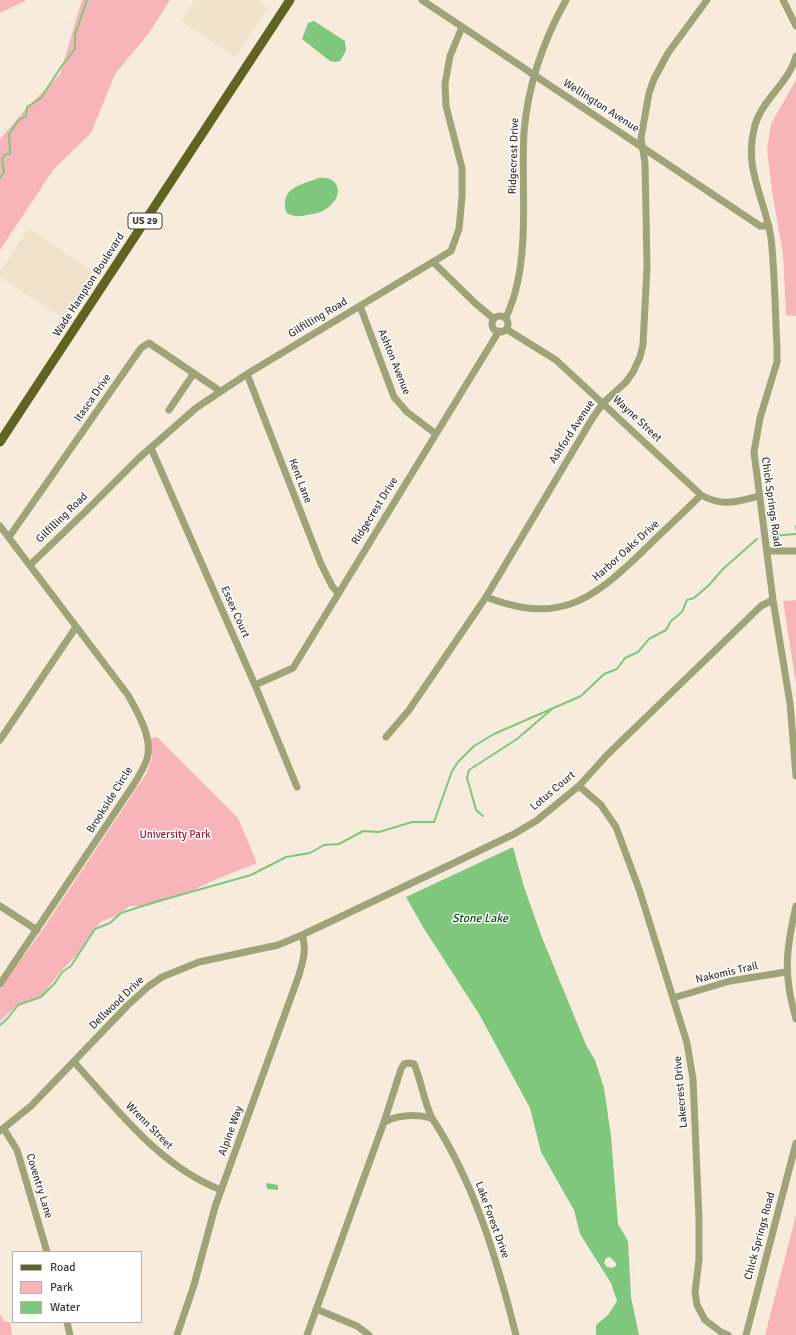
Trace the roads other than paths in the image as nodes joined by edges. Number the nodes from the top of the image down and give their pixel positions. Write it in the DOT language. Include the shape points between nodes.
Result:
graph roads {
  1 [pos="290,0"];
  2 [pos="422,0"];
  3 [pos="566,0"];
  4 [pos="707,0"];
  5 [pos="783,0"];
  6 [pos="796,26"];
  7 [pos="462,27"];
  8 [pos="796,56"];
  9 [pos="534,76"];
  10 [pos="642,147"];
  11 [pos="769,226"];
  12 [pos="433,262"];
  13 [pos="360,306"];
  14 [pos="506,318"];
  15 [pos="494,319"];
  16 [pos="502,330"];
  17 [pos="194,373"];
  18 [pos="247,374"];
  19 [pos="220,391"];
  20 [pos="603,404"];
  21 [pos="169,410"];
  22 [pos="436,434"];
  23 [pos="0,442"];
  24 [pos="151,448"];
  25 [pos="701,495"];
  26 [pos="759,496"];
  27 [pos="0,526"];
  28 [pos="9,537"];
  29 [pos="767,551"];
  30 [pos="796,551"];
  31 [pos="30,564"];
  32 [pos="338,593"];
  33 [pos="486,597"];
  34 [pos="773,600"];
  35 [pos="76,627"];
  36 [pos="255,685"];
  37 [pos="386,737"];
  38 [pos="0,740"];
  39 [pos="796,776"];
  40 [pos="579,786"];
  41 [pos="297,787"];
  42 [pos="0,906"];
  43 [pos="796,906"];
  44 [pos="37,930"];
  45 [pos="302,935"];
  46 [pos="786,972"];
  47 [pos="0,984"];
  48 [pos="673,998"];
  49 [pos="796,1019"];
  50 [pos="74,1062"];
  51 [pos="432,1118"];
  52 [pos="384,1122"];
  53 [pos="2,1130"];
  54 [pos="796,1143"];
  55 [pos="221,1190"];
  56 [pos="47,1251"];
  57 [pos="316,1309"];
  58 [pos="67,1323"];
  59 [pos="70,1335"];
  60 [pos="177,1335"];
  61 [pos="307,1335"];
  62 [pos="369,1335"];
  63 [pos="516,1335"];
  64 [pos="728,1335"];
  65 [pos="746,1335"];
  1 -- 23 [label="main road, Wade Hampton Boulevard / US 29"];
  2 -- 7 [label="street, Wellington Avenue"];
  3 -- 9 [label="street, Ridgecrest Drive" via="548,35"];
  4 -- 10 [label="street, Ashford Avenue" via="679,37 654,79 645,107"];
  5 -- 6 [label="street"];
  7 -- 9 [label="street, Wellington Avenue"];
  7 -- 12 [label="street, Gilfilling Road" via="446,72 445,96 462,168 459,229 451,251"];
  8 -- 11 [label="street, Chick Springs Road" via="759,114 752,137 751,164"];
  9 -- 10 [label="street, Wellington Avenue"];
  9 -- 14 [label="street, Ridgecrest Drive" via="524,133 522,240 518,276"];
  10 -- 11 [label="street, Wellington Avenue" via="760,226"];
  10 -- 20 [label="street, Ashford Avenue" via="645,163 647,267 642,345 633,372"];
  11 -- 26 [label="street, Chick Springs Road" via="773,259 777,362 754,445"];
  12 -- 13 [label="street, Gilfilling Road"];
  12 -- 15 [label="street"];
  13 -- 18 [label="street, Gilfilling Road"];
  13 -- 22 [label="street, Ashton Avenue" via="394,397 399,405"];
  14 -- 15 [label="street" via="501,316"];
  14 -- 16 [label="street" via="508,325"];
  15 -- 16 [label="street" via="493,327"];
  16 -- 20 [label="street, Wayne Street" via="552,357"];
  16 -- 22 [label="street, Ridgecrest Drive"];
  17 -- 19 [label="street, Itasca Drive"];
  17 -- 21 [label="street"];
  17 -- 28 [label="street, Itasca Drive" via="149,343 141,348"];
  18 -- 19 [label="street, Gilfilling Road"];
  18 -- 32 [label="street, Kent Lane" via="320,564"];
  19 -- 24 [label="street, Gilfilling Road" via="185,417"];
  20 -- 25 [label="street, Wayne Street"];
  20 -- 33 [label="street, Ashford Avenue"];
  22 -- 32 [label="street, Ridgecrest Drive"];
  24 -- 31 [label="street, Gilfilling Road"];
  24 -- 36 [label="street, Essex Court"];
  25 -- 26 [label="street, Wayne Street" via="718,503"];
  25 -- 33 [label="street, Harbor Oaks Drive" via="610,582 592,595 556,608 531,609 506,605"];
  26 -- 29 [label="street, Chick Springs Road"];
  27 -- 28 [label="street, Brookside Circle"];
  28 -- 31 [label="street, Brookside Circle"];
  29 -- 30 [label="street"];
  29 -- 34 [label="street, Chick Springs Road"];
  31 -- 35 [label="street, Brookside Circle"];
  32 -- 36 [label="street, Ridgecrest Drive" via="293,668"];
  33 -- 37 [label="street, Ashford Avenue" via="409,710"];
  34 -- 39 [label="street, Chick Springs Road" via="790,704"];
  34 -- 40 [label="street, Lotus Court" via="761,606 732,633 607,755"];
  35 -- 38 [label="street"];
  35 -- 44 [label="street, Brookside Circle" via="109,669 136,710 146,738 147,758 134,784"];
  36 -- 41 [label="street, Essex Court"];
  40 -- 45 [label="street, Lotus Court" via="547,813 514,834"];
  40 -- 48 [label="street, Lakecrest Drive" via="600,805 616,827 640,892"];
  42 -- 44 [label="street"];
  43 -- 46 [label="street" via="788,940"];
  44 -- 47 [label="street, Brookside Circle"];
  45 -- 50 [label="street, Dellwood Drive" via="278,945 199,962 175,970 140,993"];
  45 -- 55 [label="street, Alpine Way" via="304,956 299,975"];
  46 -- 48 [label="street, Nakomis Trail" via="730,981"];
  46 -- 49 [label="street"];
  48 -- 64 [label="street, Lakecrest Drive" via="687,1043 693,1079 699,1260 695,1292 697,1305 710,1325"];
  50 -- 53 [label="street, Dellwood Drive" via="31,1106"];
  50 -- 55 [label="street, Wrenn Street" via="159,1153 188,1173"];
  51 -- 52 [label="street" via="406,1115"];
  51 -- 52 [label="street, Lake Forest Drive" via="423,1098 414,1064 409,1063 404,1064 401,1069"];
  51 -- 63 [label="street, Lake Forest Drive" via="447,1141 472,1191"];
  52 -- 57 [label="street, Lake Forest Drive"];
  53 -- 56 [label="street, Coventry Lane" via="17,1150"];
  54 -- 65 [label="street, Chick Springs Road"];
  55 -- 60 [label="street, Alpine Way"];
  57 -- 61 [label="street, Lake Forest Drive"];
  57 -- 62 [label="street" via="357,1326"];
  58 -- 59 [label="street"];
}
